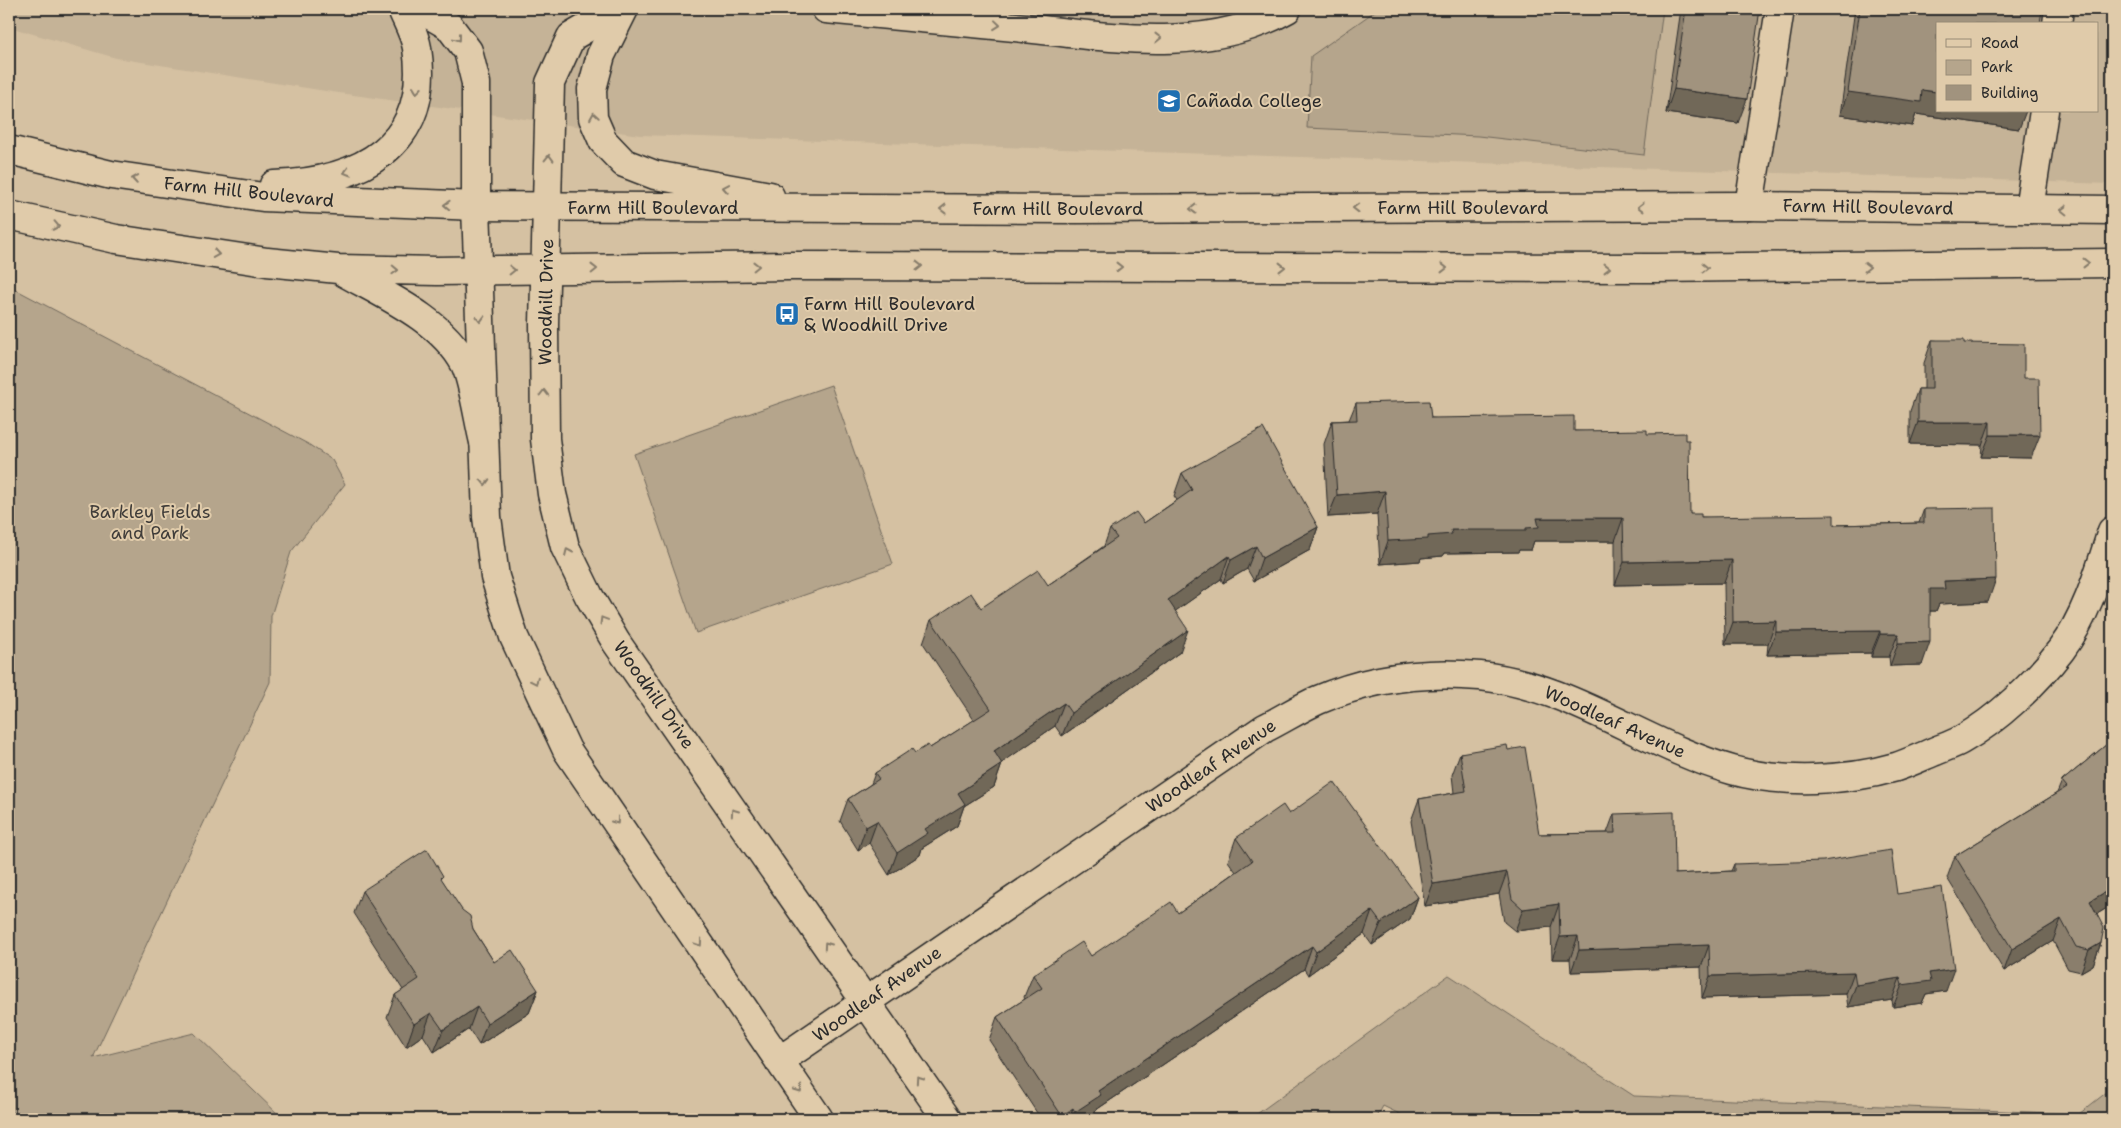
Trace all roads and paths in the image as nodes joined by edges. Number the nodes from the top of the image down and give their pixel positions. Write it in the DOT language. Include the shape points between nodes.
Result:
graph roads {
  1 [pos="402,9"];
  2 [pos="420,9"];
  3 [pos="619,9"];
  4 [pos="624,9"];
  5 [pos="826,9"];
  6 [pos="1288,9"];
  7 [pos="1780,9"];
  8 [pos="2059,9"];
  9 [pos="2057,22"];
  10 [pos="2044,112"];
  11 [pos="9,150"];
  12 [pos="183,187"];
  13 [pos="476,206"];
  14 [pos="1749,206"];
  15 [pos="548,207"];
  16 [pos="842,209"];
  17 [pos="2029,209"];
  18 [pos="2112,210"];
  19 [pos="9,215"];
  20 [pos="2112,263"];
  21 [pos="338,269"];
  22 [pos="545,270"];
  23 [pos="478,271"];
  24 [pos="484,442"];
  25 [pos="2112,531"];
  26 [pos="866,1002"];
  27 [pos="780,1062"];
  28 [pos="819,1119"];
  29 [pos="947,1119"];
  1 -- 12 [label="main road, one-way" via="417,48 418,90 408,124 389,149 362,168 326,178 286,184"];
  2 -- 13 [label="main road, one-way" via="449,26 468,52 476,83"];
  15 -- 3 [label="main road, Woodhill Drive, one-way" via="550,83 571,37"];
  16 -- 4 [label="main road, one-way" via="655,175 624,163 603,141 593,118 592,90 601,55"];
  5 -- 6 [label="main road, one-way" via="1134,38 1186,38 1227,32 1270,19"];
  7 -- 14 [label="main road"];
  8 -- 9 [label="main road"];
  10 -- 17 [label="main road"];
  12 -- 11 [label="main road, Farm Hill Boulevard, one-way" via="111,175"];
  13 -- 12 [label="main road, Farm Hill Boulevard, one-way" via="263,197"];
  13 -- 15 [label="main road, Farm Hill Boulevard"];
  13 -- 23 [label="main road"];
  14 -- 16 [label="main road, Farm Hill Boulevard, one-way"];
  14 -- 17 [label="main road, Farm Hill Boulevard"];
  15 -- 16 [label="main road, Farm Hill Boulevard"];
  15 -- 22 [label="main road, Woodhill Drive"];
  18 -- 17 [label="main road, Farm Hill Boulevard, one-way"];
  19 -- 21 [label="main road, one-way" via="116,239 267,262"];
  22 -- 20 [label="main road, one-way" via="788,266 1755,268"];
  21 -- 23 [label="main road, one-way"];
  21 -- 24 [label="main road" via="410,310 444,336 465,365"];
  23 -- 22 [label="main road, one-way"];
  26 -- 22 [label="main road, Woodhill Drive, one-way" via="616,642 565,547 552,494 545,440"];
  23 -- 24 [label="main road, one-way"];
  24 -- 27 [label="main road, one-way" via="487,517 495,577 514,637 567,750"];
  25 -- 26 [label="main road, Woodleaf Avenue" via="2094,590 2061,649 2020,697 1960,740 1896,767 1844,777 1798,779 1735,771 1687,755 1586,707 1537,688 1483,676 1430,673 1374,681 1319,700 1265,728"];
  26 -- 27 [label="main road, Woodleaf Avenue"];
  29 -- 26 [label="main road, Woodhill Drive, one-way"];
  27 -- 28 [label="main road, one-way"];
}
